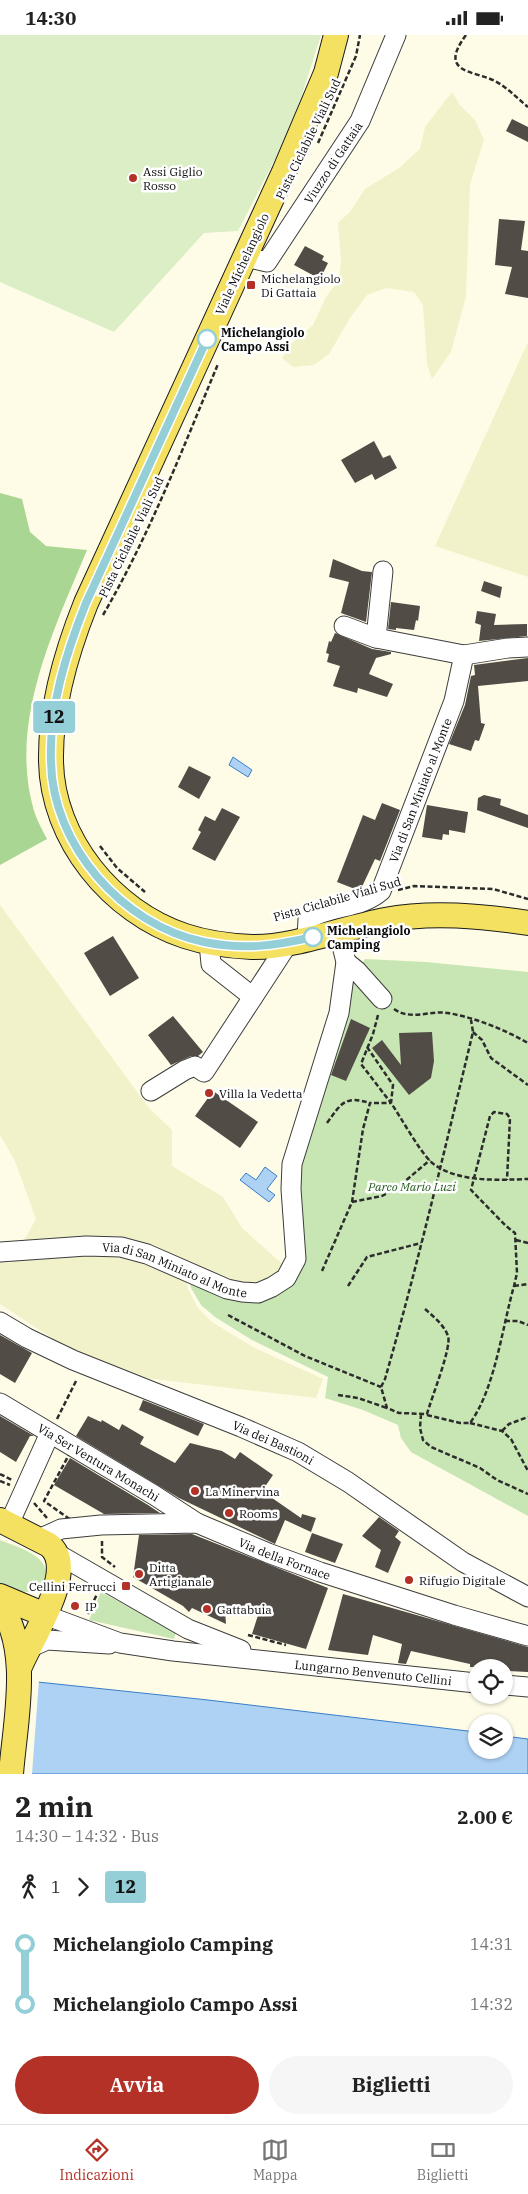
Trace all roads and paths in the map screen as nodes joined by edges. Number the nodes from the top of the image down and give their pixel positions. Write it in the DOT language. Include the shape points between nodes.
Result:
graph roads {
  1 [pos="336,35"];
  2 [pos="360,35"];
  3 [pos="396,35"];
  4 [pos="466,35"];
  5 [pos="528,107"];
  6 [pos="318,144"];
  7 [pos="246,257"];
  8 [pos="220,361"];
  9 [pos="383,571"];
  10 [pos="98,623"];
  11 [pos="344,626"];
  12 [pos="376,638"];
  13 [pos="528,647"];
  14 [pos="464,655"];
  15 [pos="100,845"];
  16 [pos="377,895"];
  17 [pos="149,896"];
  18 [pos="528,899"];
  19 [pos="528,923"];
  20 [pos="338,931"];
  21 [pos="298,940"];
  22 [pos="209,943"];
  23 [pos="346,962"];
  24 [pos="253,997"];
  25 [pos="382,999"];
  26 [pos="471,1020"];
  27 [pos="473,1032"];
  28 [pos="528,1043"];
  29 [pos="367,1047"];
  30 [pos="528,1085"];
  31 [pos="151,1091"];
  32 [pos="370,1103"];
  33 [pos="391,1103"];
  34 [pos="327,1123"];
  35 [pos="430,1160"];
  36 [pos="440,1168"];
  37 [pos="473,1177"];
  38 [pos="528,1179"];
  39 [pos="507,1180"];
  40 [pos="352,1202"];
  41 [pos="516,1240"];
  42 [pos="420,1243"];
  43 [pos="528,1243"];
  44 [pos="0,1252"];
  45 [pos="322,1271"];
  46 [pos="528,1284"];
  47 [pos="348,1286"];
  48 [pos="514,1286"];
  49 [pos="426,1309"];
  50 [pos="228,1315"];
  51 [pos="505,1321"];
  52 [pos="0,1322"];
  53 [pos="528,1325"];
  54 [pos="85,1365"];
  55 [pos="381,1387"];
  56 [pos="338,1395"];
  57 [pos="0,1403"];
  58 [pos="387,1408"];
  59 [pos="421,1414"];
  60 [pos="427,1415"];
  61 [pos="528,1417"];
  62 [pos="470,1423"];
  63 [pos="502,1431"];
  64 [pos="50,1433"];
  65 [pos="528,1471"];
  66 [pos="0,1474"];
  67 [pos="13,1481"];
  68 [pos="528,1493"];
  69 [pos="4,1522"];
  70 [pos="197,1523"];
  71 [pos="48,1546"];
  72 [pos="102,1557"];
  73 [pos="123,1571"];
  74 [pos="98,1591"];
  75 [pos="0,1596"];
  76 [pos="528,1597"];
  77 [pos="0,1605"];
  78 [pos="46,1615"];
  79 [pos="86,1621"];
  80 [pos="188,1629"];
  81 [pos="240,1632"];
  82 [pos="528,1635"];
  83 [pos="120,1643"];
  84 [pos="289,1646"];
  85 [pos="18,1651"];
  86 [pos="173,1651"];
  87 [pos="271,1661"];
  88 [pos="468,1682"];
  89 [pos="513,1686"];
  90 [pos="528,1687"];
  91 [pos="11,1774"];
  1 -- 7 [label="main road, Viale Michelangiolo" via="332,57"];
  2 -- 6 [label="path, Pista Ciclabile Viali Sud" via="356,56"];
  3 -- 7 [label="street, Viuzzo di Gattaia" via="360,121 267,262"];
  4 -- 5 [label="path" via="456,52 460,67 509,89"];
  7 -- 22 [label="main road, Viale Michelangiolo" via="86,603 64,669 54,712 51,747 56,803 72,840 95,873 108,889 136,912 183,936"];
  8 -- 10 [label="path, Pista Ciclabile Viali Sud" via="122,582"];
  9 -- 12 [label="street"];
  11 -- 12 [label="street"];
  12 -- 14 [label="street"];
  13 -- 14 [label="street"];
  14 -- 16 [label="street, Via di San Miniato al Monte" via="454,701"];
  15 -- 17 [label="path" via="118,868"];
  16 -- 18 [label="path, Pista Ciclabile Viali Sud" via="414,886 493,889"];
  16 -- 21 [label="street" via="364,902 321,911 308,919"];
  19 -- 20 [label="main road, Viale Michelangiolo" via="432,915 410,916"];
  20 -- 21 [label="main road, Viale Michelangiolo"];
  20 -- 23 [label="street, Via di San Miniato al Monte"];
  21 -- 22 [label="main road, Viale Michelangiolo" via="253,947"];
  21 -- 24 [label="street"];
  22 -- 24 [label="street" via="211,964"];
  23 -- 25 [label="street"];
  23 -- 44 [label="street, Via di San Miniato al Monte" via="339,1013 292,1163 296,1259 286,1279 258,1293 242,1292 227,1289 147,1254 121,1247"];
  24 -- 31 [label="street" via="204,1072 195,1066"];
  25 -- 26 [label="path" via="408,1015 446,1013"];
  25 -- 29 [label="path"];
  26 -- 27 [label="path"];
  26 -- 28 [label="path" via="488,1023"];
  27 -- 30 [label="path" via="482,1040 491,1058"];
  27 -- 36 [label="path"];
  29 -- 33 [label="path" via="393,1085"];
  29 -- 33 [label="path" via="361,1064"];
  32 -- 33 [label="path"];
  32 -- 34 [label="path" via="356,1098 341,1103"];
  32 -- 40 [label="path"];
  33 -- 35 [label="path"];
  35 -- 36 [label="path"];
  35 -- 40 [label="path" via="397,1188 382,1196"];
  36 -- 37 [label="path"];
  36 -- 42 [label="path"];
  37 -- 39 [label="path"];
  37 -- 39 [label="path" via="490,1116 501,1112 510,1119"];
  37 -- 41 [label="path" via="471,1190 515,1233"];
  38 -- 39 [label="path"];
  40 -- 45 [label="path"];
  41 -- 43 [label="path"];
  41 -- 48 [label="path"];
  42 -- 47 [label="path" via="367,1257"];
  42 -- 55 [label="path" via="405,1311"];
  46 -- 48 [label="path"];
  48 -- 51 [label="path"];
  49 -- 60 [label="path" via="438,1320 449,1338"];
  50 -- 55 [label="path" via="305,1356"];
  51 -- 53 [label="path"];
  51 -- 62 [label="path" via="484,1397"];
  52 -- 54 [label="street, Via dei Bastioni"];
  54 -- 64 [label="path"];
  54 -- 76 [label="street, Via dei Bastioni" via="241,1427 315,1461 463,1562"];
  55 -- 58 [label="path"];
  56 -- 58 [label="path"];
  57 -- 64 [label="street, Via Ser Ventura Monachi"];
  58 -- 59 [label="path" via="399,1413"];
  59 -- 60 [label="path"];
  59 -- 68 [label="path" via="423,1440 431,1447"];
  60 -- 62 [label="path"];
  61 -- 63 [label="path" via="509,1424"];
  62 -- 63 [label="path"];
  63 -- 65 [label="path" via="511,1439"];
  64 -- 69 [label="street"];
  64 -- 70 [label="street, Via Ser Ventura Monachi"];
  66 -- 67 [label="path"];
  69 -- 71 [label="main road"];
  70 -- 71 [label="street, Via della Fornace" via="61,1529"];
  70 -- 82 [label="street, Via della Fornace" via="320,1572"];
  71 -- 78 [label="main road" via="58,1577"];
  71 -- 80 [label="street, Lungarno Benvenuto Cellini"];
  72 -- 73 [label="path"];
  74 -- 79 [label="path"];
  75 -- 78 [label="main road"];
  77 -- 85 [label="main road" via="11,1625"];
  78 -- 83 [label="street, Lungarno Benvenuto Cellini"];
  78 -- 85 [label="main road"];
  80 -- 86 [label="street" via="187,1644"];
  80 -- 87 [label="street, Lungarno Benvenuto Cellini"];
  81 -- 84 [label="path"];
  83 -- 85 [label="street, Lungarno Benvenuto Cellini" via="47,1640"];
  83 -- 86 [label="street, Lungarno Benvenuto Cellini"];
  85 -- 91 [label="main road"];
  86 -- 87 [label="street, Lungarno Benvenuto Cellini"];
  87 -- 88 [label="street, Lungarno Benvenuto Cellini"];
  89 -- 90 [label="street"];
}
